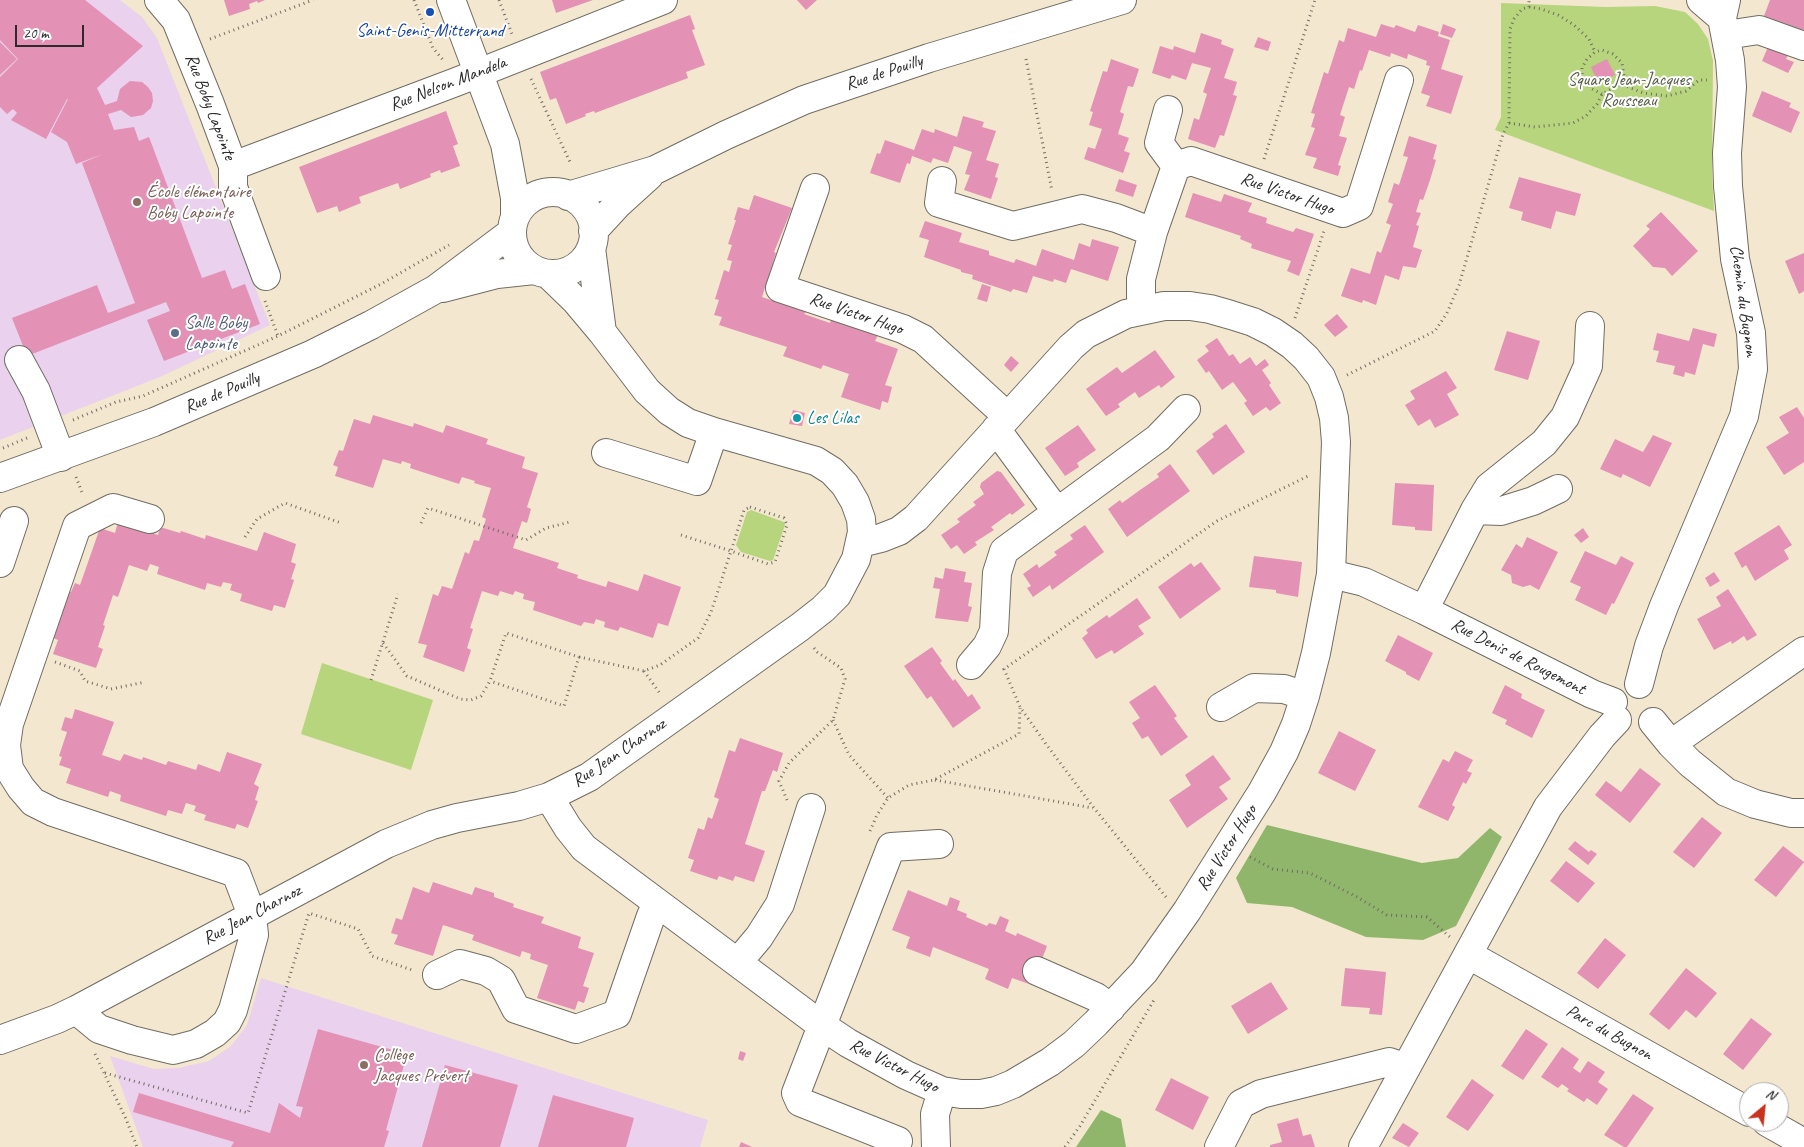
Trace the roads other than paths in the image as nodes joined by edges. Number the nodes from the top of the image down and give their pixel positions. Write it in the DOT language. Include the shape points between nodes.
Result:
graph roads {
  1 [pos="159,0"];
  2 [pos="451,0"];
  3 [pos="663,0"];
  4 [pos="1122,0"];
  5 [pos="1701,0"];
  6 [pos="1725,18"];
  7 [pos="1804,46"];
  8 [pos="467,77"];
  9 [pos="1399,80"];
  10 [pos="1168,110"];
  11 [pos="505,144"];
  12 [pos="233,166"];
  13 [pos="1176,166"];
  14 [pos="656,170"];
  15 [pos="942,181"];
  16 [pos="814,188"];
  17 [pos="561,194"];
  18 [pos="513,224"];
  19 [pos="1153,232"];
  20 [pos="592,240"];
  21 [pos="541,272"];
  22 [pos="266,276"];
  23 [pos="436,290"];
  24 [pos="1141,310"];
  25 [pos="1590,326"];
  26 [pos="602,332"];
  27 [pos="19,360"];
  28 [pos="1186,409"];
  29 [pos="1002,423"];
  30 [pos="714,432"];
  31 [pos="606,453"];
  32 [pos="60,457"];
  33 [pos="0,478"];
  34 [pos="1558,489"];
  35 [pos="1475,510"];
  36 [pos="1057,512"];
  37 [pos="150,519"];
  38 [pos="14,521"];
  39 [pos="861,543"];
  40 [pos="0,563"];
  41 [pos="1331,574"];
  42 [pos="1424,610"];
  43 [pos="1804,651"];
  44 [pos="971,665"];
  45 [pos="1639,684"];
  46 [pos="1305,696"];
  47 [pos="1221,707"];
  48 [pos="1615,711"];
  49 [pos="1653,722"];
  50 [pos="1671,744"];
  51 [pos="549,797"];
  52 [pos="811,808"];
  53 [pos="1804,813"];
  54 [pos="939,844"];
  55 [pos="657,903"];
  56 [pos="252,915"];
  57 [pos="1469,955"];
  58 [pos="738,962"];
  59 [pos="1037,971"];
  60 [pos="437,975"];
  61 [pos="1111,1008"];
  62 [pos="76,1010"];
  63 [pos="821,1025"];
  64 [pos="0,1040"];
  65 [pos="1406,1068"];
  66 [pos="942,1091"];
  67 [pos="1739,1106"];
  68 [pos="1785,1132"];
  69 [pos="898,1141"];
  70 [pos="1804,1143"];
  71 [pos="936,1147"];
  72 [pos="1219,1147"];
  73 [pos="1363,1147"];
  1 -- 12 [label="street, Rue Boby Lapointe" via="176,20"];
  2 -- 8 [label="street"];
  3 -- 8 [label="street, Rue Nelson Mandela"];
  4 -- 14 [label="street, Rue de Pouilly" via="929,58 804,100"];
  5 -- 6 [label="street"];
  6 -- 7 [label="street"];
  6 -- 45 [label="street, Chemin du Bugnon" via="1732,87 1728,186 1735,259 1750,333 1753,368 1750,392 1731,450 1664,606"];
  8 -- 11 [label="street"];
  8 -- 12 [label="street, Rue Nelson Mandela"];
  9 -- 13 [label="street, Rue Victor Hugo" via="1359,206 1343,213 1191,161"];
  10 -- 13 [label="street" via="1159,143"];
  11 -- 17 [label="street" via="529,173"];
  11 -- 18 [label="street" via="515,198"];
  12 -- 22 [label="street, Rue Boby Lapointe" via="233,187"];
  13 -- 19 [label="street"];
  14 -- 17 [label="street, Rue de Pouilly"];
  14 -- 20 [label="street, Rue de Pouilly" via="617,204"];
  15 -- 19 [label="street" via="939,203 1013,226 1082,210"];
  16 -- 29 [label="street, Rue Victor Hugo" via="780,288 903,329 923,339"];
  17 -- 18 [label="street, Rue de Pouilly" via="537,196 524,204"];
  17 -- 20 [label="street" via="582,204 590,218"];
  18 -- 21 [label="street" via="514,247 522,260"];
  18 -- 23 [label="street, Rue de Pouilly"];
  19 -- 24 [label="street" via="1141,279"];
  20 -- 21 [label="street, Rue de Pouilly" via="578,266 564,273"];
  20 -- 26 [label="street, Rue Jean Charnoz"];
  21 -- 23 [label="street, Rue de Pouilly" via="497,274"];
  21 -- 26 [label="street, Rue Jean Charnoz" via="576,301"];
  23 -- 32 [label="street, Rue de Pouilly" via="313,354 154,422"];
  24 -- 29 [label="street, Rue Victor Hugo" via="1086,334"];
  24 -- 41 [label="street, Rue Victor Hugo" via="1164,306 1210,309 1253,322 1292,344 1321,377 1334,418 1336,464"];
  25 -- 35 [label="street" via="1588,366 1565,417 1544,444 1489,487"];
  26 -- 30 [label="street, Rue Jean Charnoz" via="647,391 669,411 688,423"];
  27 -- 32 [label="street" via="36,391"];
  28 -- 36 [label="street" via="1158,438"];
  29 -- 36 [label="street, Rue Victor Hugo"];
  29 -- 39 [label="street, Rue Victor Hugo" via="916,518 899,532"];
  30 -- 31 [label="street" via="697,481"];
  30 -- 39 [label="street, Rue Jean Charnoz" via="816,461 832,471 846,485 855,502 861,519"];
  32 -- 33 [label="street, Rue de Pouilly"];
  34 -- 35 [label="street" via="1502,511"];
  35 -- 42 [label="street"];
  36 -- 44 [label="street" via="1004,551 997,573 994,631 987,646"];
  37 -- 56 [label="street" via="113,508 77,526 9,724 6,745 9,769 33,802 53,812 236,873"];
  38 -- 40 [label="street"];
  39 -- 51 [label="street, Rue Jean Charnoz" via="837,595 824,608 589,776"];
  41 -- 42 [label="street, Rue Denis de Rougemont" via="1364,582"];
  41 -- 46 [label="street, Rue Victor Hugo"];
  42 -- 48 [label="street, Rue Denis de Rougemont" via="1592,694"];
  43 -- 50 [label="street"];
  45 -- 48 [label="street" via="1628,685 1618,692"];
  45 -- 49 [label="street" via="1650,690 1656,699 1658,711"];
  46 -- 47 [label="street" via="1284,689 1254,688"];
  46 -- 61 [label="street, Rue Victor Hugo" via="1287,745 1262,792 1187,911 1144,972"];
  48 -- 49 [label="street" via="1625,727 1634,730"];
  48 -- 57 [label="street" via="1548,807"];
  49 -- 50 [label="street"];
  50 -- 53 [label="street" via="1726,792 1755,804 1790,813"];
  51 -- 55 [label="street, Rue Victor Hugo" via="584,848"];
  51 -- 56 [label="street, Rue Jean Charnoz" via="457,818 410,834"];
  52 -- 58 [label="street" via="780,904"];
  54 -- 63 [label="street" via="891,846"];
  55 -- 58 [label="street, Rue Victor Hugo"];
  55 -- 60 [label="street" via="617,1014 576,1029 516,1009 501,980 486,970 460,964"];
  56 -- 62 [label="street, Rue Jean Charnoz"];
  56 -- 62 [label="street" via="254,936 233,1010 227,1022 196,1044 173,1050 132,1040 98,1029"];
  57 -- 65 [label="street"];
  57 -- 67 [label="street, Parc du Bugnon"];
  58 -- 63 [label="street, Rue Victor Hugo"];
  59 -- 61 [label="street" via="1096,997"];
  61 -- 66 [label="street, Rue Victor Hugo" via="1074,1044 1013,1084 981,1094"];
  62 -- 64 [label="street, Rue Jean Charnoz"];
  63 -- 66 [label="street, Rue Victor Hugo" via="876,1060"];
  63 -- 69 [label="street" via="796,1093 800,1102"];
  65 -- 72 [label="street" via="1389,1062 1261,1094 1241,1104"];
  65 -- 73 [label="street"];
  66 -- 71 [label="street" via="935,1114"];
  68 -- 70 [label="street"];
}
